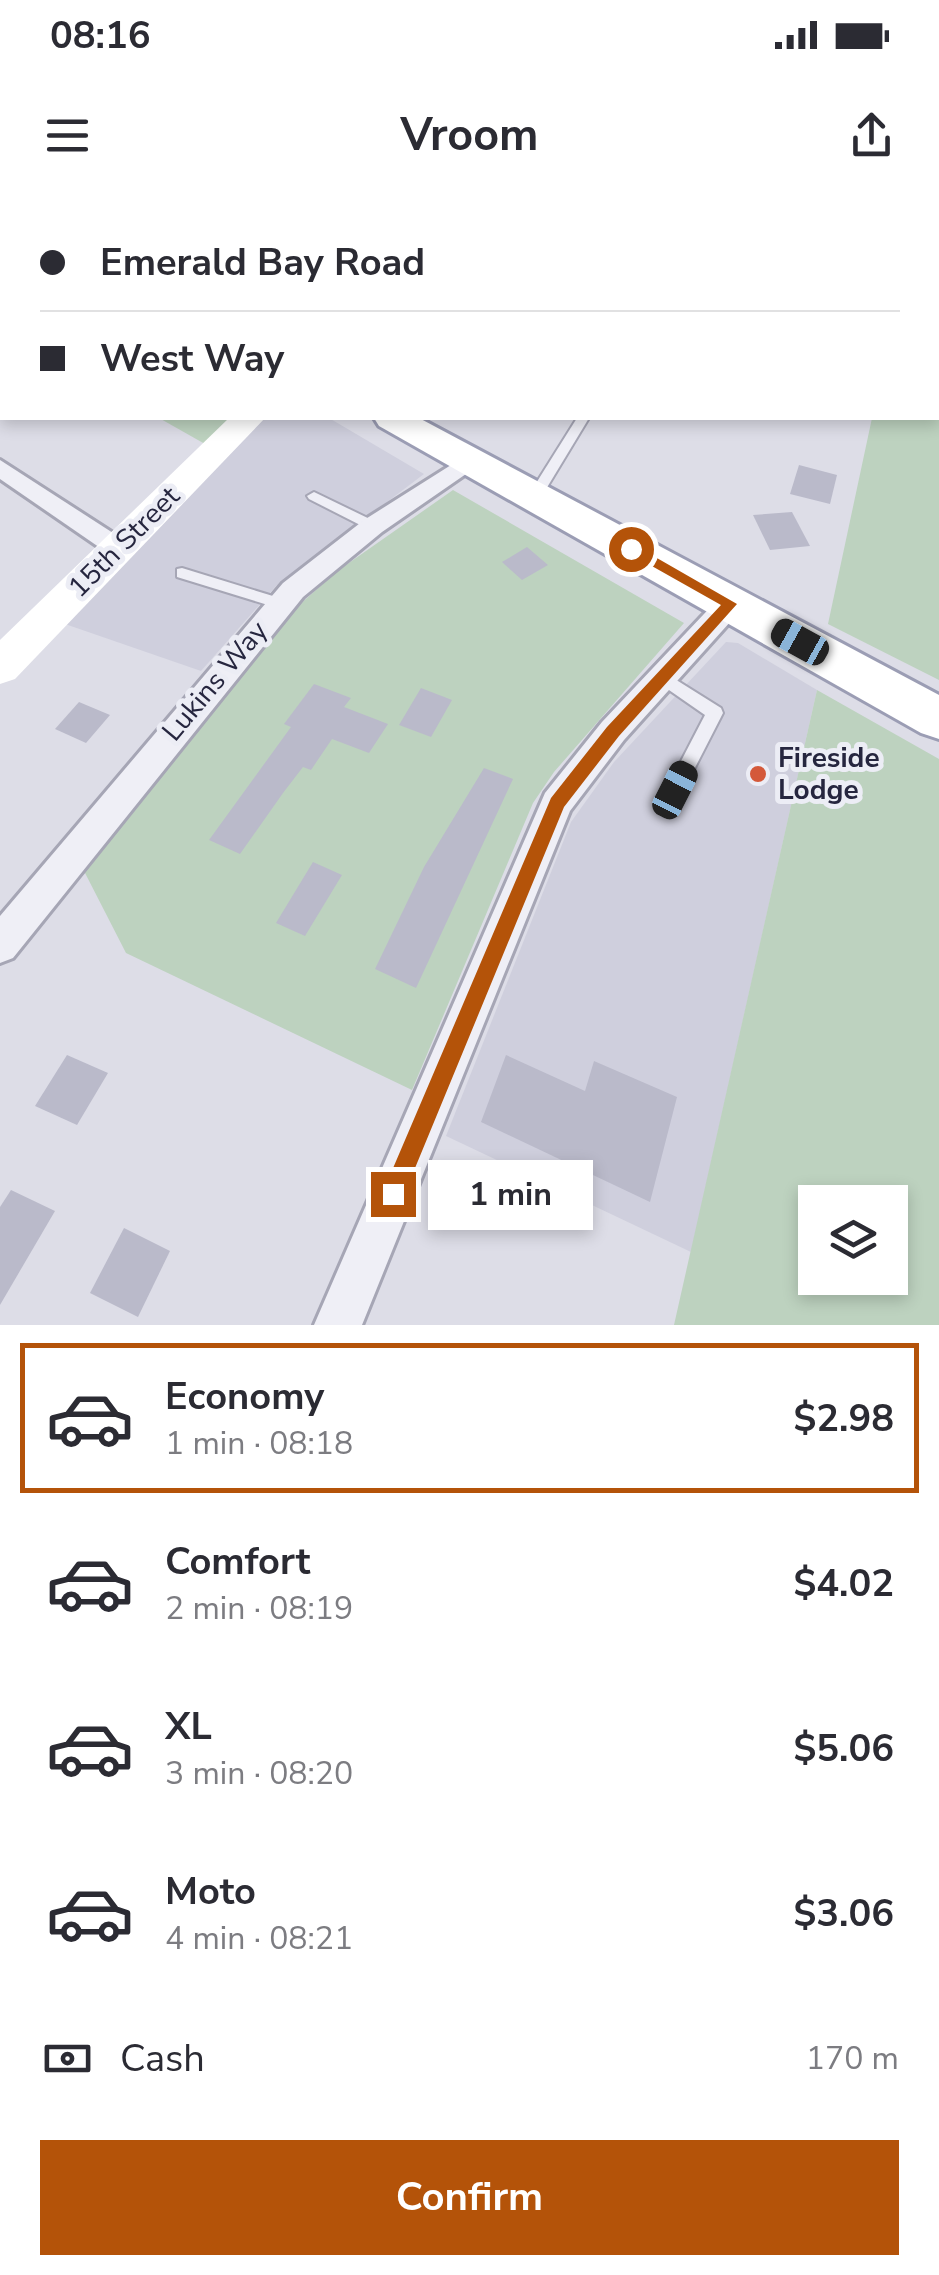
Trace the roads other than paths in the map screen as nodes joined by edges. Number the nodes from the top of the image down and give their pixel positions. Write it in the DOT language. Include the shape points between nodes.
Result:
graph roads {
  1 [pos="246,420"];
  2 [pos="396,420"];
  3 [pos="582,420"];
  4 [pos="470,460"];
  5 [pos="0,468"];
  6 [pos="314,496"];
  7 [pos="534,496"];
  8 [pos="373,526"];
  9 [pos="118,548"];
  10 [pos="182,572"];
  11 [pos="281,604"];
  12 [pos="730,604"];
  13 [pos="0,667"];
  14 [pos="662,677"];
  15 [pos="939,719"];
  16 [pos="675,790"];
  17 [pos="0,945"];
  18 [pos="338,1325"];
  1 -- 9 [label="street, 15th Street"];
  2 -- 4 [label="main road"];
  3 -- 7 [label="lane"];
  4 -- 7 [label="main road"];
  4 -- 8 [label="street, Lukins Way"];
  5 -- 9 [label="street"];
  6 -- 8 [label="lane"];
  7 -- 12 [label="main road"];
  8 -- 11 [label="street, Lukins Way"];
  9 -- 13 [label="street, 15th Street"];
  10 -- 11 [label="lane"];
  11 -- 17 [label="street, Lukins Way"];
  12 -- 14 [label="street"];
  12 -- 15 [label="main road"];
  14 -- 16 [label="lane" via="714,713"];
  14 -- 18 [label="street" via="557,803"];
}
